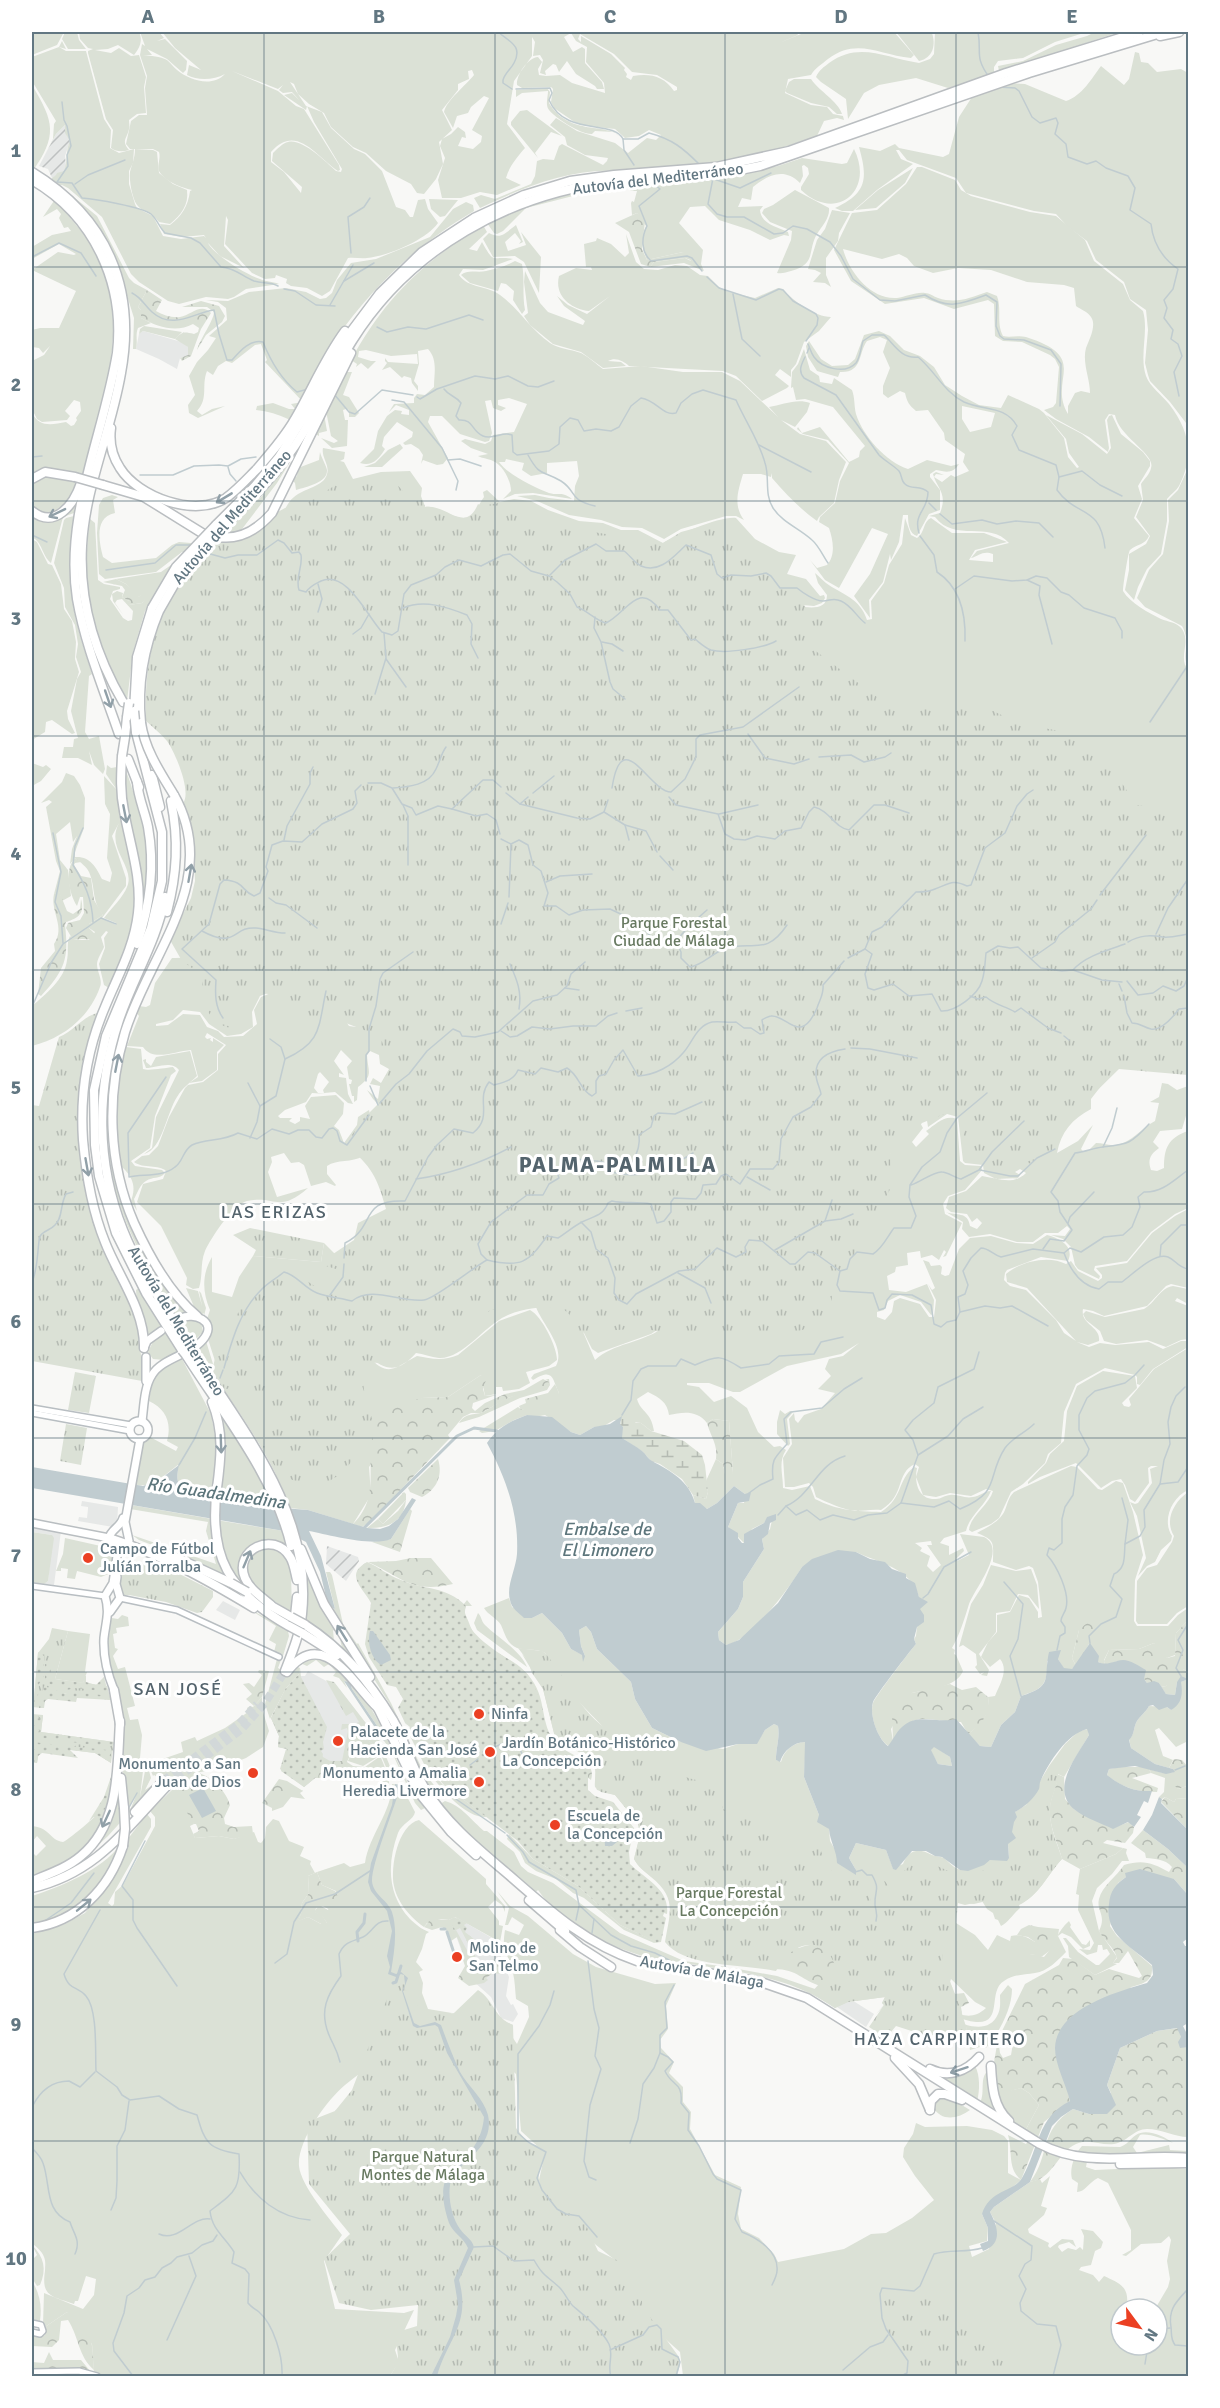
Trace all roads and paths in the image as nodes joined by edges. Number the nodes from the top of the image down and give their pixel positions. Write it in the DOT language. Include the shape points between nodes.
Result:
graph roads {
  1 [pos="1139,32"];
  2 [pos="1164,32"];
  3 [pos="1179,32"];
  4 [pos="1104,48"];
  5 [pos="1007,77"];
  6 [pos="32,172"];
  7 [pos="614,178"];
  8 [pos="32,180"];
  9 [pos="337,361"];
  10 [pos="113,405"];
  11 [pos="312,408"];
  12 [pos="92,456"];
  13 [pos="32,479"];
  14 [pos="32,511"];
  15 [pos="218,531"];
  16 [pos="202,533"];
  17 [pos="156,610"];
  18 [pos="137,657"];
  19 [pos="126,703"];
  20 [pos="131,714"];
  21 [pos="139,733"];
  22 [pos="122,735"];
  23 [pos="125,758"];
  24 [pos="136,782"];
  25 [pos="173,798"];
  26 [pos="174,887"];
  27 [pos="155,914"];
  28 [pos="152,966"];
  29 [pos="126,1002"];
  30 [pos="94,1037"];
  31 [pos="197,1316"];
  32 [pos="181,1318"];
  33 [pos="161,1331"];
  34 [pos="144,1347"];
  35 [pos="187,1350"];
  36 [pos="146,1357"];
  37 [pos="162,1365"];
  38 [pos="195,1370"];
  39 [pos="32,1408"];
  40 [pos="32,1413"];
  41 [pos="140,1421"];
  42 [pos="131,1428"];
  43 [pos="138,1438"];
  44 [pos="280,1503"];
  45 [pos="126,1508"];
  46 [pos="32,1521"];
  47 [pos="112,1534"];
  48 [pos="294,1538"];
  49 [pos="124,1542"];
  50 [pos="297,1580"];
  51 [pos="32,1586"];
  52 [pos="114,1589"];
  53 [pos="112,1600"];
  54 [pos="271,1605"];
  55 [pos="289,1622"];
  56 [pos="303,1628"];
  57 [pos="279,1657"];
  58 [pos="284,1671"];
  59 [pos="114,1690"];
  60 [pos="378,1709"];
  61 [pos="392,1720"];
  62 [pos="120,1721"];
  63 [pos="32,1881"];
  64 [pos="32,1888"];
  65 [pos="548,1916"];
  66 [pos="32,1928"];
  67 [pos="626,1957"];
  68 [pos="611,1967"];
  69 [pos="979,2057"];
  70 [pos="895,2058"];
  71 [pos="991,2066"];
  72 [pos="962,2100"];
  73 [pos="1014,2129"];
  74 [pos="1188,2159"];
  75 [pos="32,2323"];
  76 [pos="32,2332"];
  77 [pos="32,2372"];
  78 [pos="97,2376"];
  1 -- 5 [label="highway, Autovía del Mediterráneo"];
  2 -- 4 [label="highway, Autovía del Mediterráneo"];
  3 -- 4 [label="highway"];
  4 -- 5 [label="highway, Autovía del Mediterráneo"];
  5 -- 7 [label="highway, Autovía del Mediterráneo" via="790,157 688,177"];
  6 -- 10 [label="highway" via="63,193 87,218 115,268 126,318 121,375"];
  7 -- 9 [label="highway, Autovía del Mediterráneo" via="525,201 477,224 433,252 384,298"];
  7 -- 9 [label="highway, Autovía del Mediterráneo" via="570,181 498,205 444,235 387,285 353,328"];
  8 -- 12 [label="highway" via="73,212 94,238 117,303 114,374"];
  9 -- 11 [label="highway, Autovía del Mediterráneo"];
  9 -- 11 [label="highway"];
  11 -- 10 [label="highway, one-way" via="243,484 224,499 198,507 166,500 124,474 110,443"];
  10 -- 19 [label="highway" via="89,500 82,571 94,643 109,679"];
  11 -- 15 [label="highway, Autovía del Mediterráneo" via="265,475"];
  11 -- 15 [label="highway" via="276,506 267,519 248,533 231,537"];
  12 -- 14 [label="highway, one-way" via="78,493 63,512 45,518"];
  12 -- 22 [label="highway, one-way" via="77,536 77,598 89,646"];
  13 -- 16 [label="highway, bridge" via="45,472 144,497"];
  15 -- 17 [label="highway, Autovía del Mediterráneo, bridge" via="176,567"];
  17 -- 18 [label="highway, Autovía del Mediterráneo"];
  17 -- 21 [label="highway, Autovía del Mediterráneo, bridge" via="143,663"];
  18 -- 19 [label="highway"];
  18 -- 20 [label="highway, Autovía del Mediterráneo"];
  19 -- 20 [label="highway, bridge"];
  20 -- 21 [label="highway, Autovía del Mediterráneo, bridge"];
  20 -- 22 [label="highway"];
  21 -- 25 [label="highway, bridge"];
  21 -- 27 [label="highway, Autovía del Mediterráneo" via="162,832 162,881"];
  21 -- 29 [label="highway, Autovía del Mediterráneo, bridge" via="165,826 167,872 159,921"];
  22 -- 23 [label="highway, bridge"];
  23 -- 24 [label="highway"];
  23 -- 30 [label="highway, one-way" via="122,803 136,864 138,911 128,955"];
  24 -- 27 [label="highway" via="152,823 157,854"];
  24 -- 30 [label="highway" via="150,844 148,901 138,942"];
  25 -- 26 [label="highway" via="177,853"];
  28 -- 25 [label="highway, one-way" via="182,900 191,867 189,830"];
  26 -- 28 [label="highway"];
  26 -- 29 [label="highway" via="163,929"];
  27 -- 35 [label="highway, Autovía del Mediterráneo" via="106,1036 94,1090 94,1136 99,1176 116,1233 146,1293"];
  31 -- 28 [label="highway, one-way" via="175,1292 146,1248 126,1201 114,1151 112,1108 117,1061"];
  29 -- 35 [label="highway, Autovía del Mediterráneo" via="103,1092 103,1144 108,1176 115,1208 134,1254"];
  30 -- 34 [label="highway, one-way" via="84,1086 85,1161 100,1229 141,1322"];
  31 -- 32 [label="main road"];
  31 -- 37 [label="main road" via="206,1326 205,1337"];
  33 -- 34 [label="main road"];
  34 -- 36 [label="main road"];
  35 -- 38 [label="highway, Autovía del Mediterráneo"];
  35 -- 44 [label="highway, Autovía del Mediterráneo" via="250,1443"];
  36 -- 37 [label="main road" via="152,1364"];
  36 -- 41 [label="main road"];
  37 -- 41 [label="main road" via="150,1379"];
  38 -- 44 [label="highway, Autovía del Mediterráneo"];
  38 -- 55 [label="highway, one-way" via="216,1411 220,1430 214,1527 220,1553 235,1582 253,1602"];
  39 -- 42 [label="main road"];
  40 -- 42 [label="main road"];
  41 -- 42 [label="main road"];
  41 -- 43 [label="main road" via="148,1428 145,1437"];
  42 -- 43 [label="main road"];
  43 -- 45 [label="main road"];
  44 -- 48 [label="highway, Autovía del Mediterráneo"];
  44 -- 48 [label="highway, Autovía del Mediterráneo"];
  45 -- 47 [label="main road"];
  45 -- 49 [label="main road"];
  46 -- 47 [label="main road"];
  47 -- 49 [label="highway"];
  47 -- 49 [label="main road"];
  47 -- 49 [label="main road"];
  48 -- 50 [label="highway, Autovía del Mediterráneo"];
  48 -- 58 [label="highway, Autovía del Mediterráneo" via="302,1583 302,1615"];
  61 -- 48 [label="highway, one-way" via="383,1698 324,1604"];
  49 -- 52 [label="main road"];
  49 -- 54 [label="highway, Autovía de Málaga, bridge" via="183,1559"];
  49 -- 55 [label="highway" via="212,1582 220,1594 227,1593 265,1615"];
  54 -- 50 [label="highway, one-way" via="254,1591 244,1575 244,1560 252,1549 264,1544 280,1547 292,1561"];
  50 -- 58 [label="highway, Autovía del Mediterráneo" via="293,1633"];
  51 -- 53 [label="main road"];
  52 -- 53 [label="main road"];
  52 -- 53 [label="main road"];
  53 -- 57 [label="main road" via="177,1610"];
  53 -- 59 [label="main road" via="104,1642"];
  54 -- 55 [label="highway, Autovía de Málaga"];
  55 -- 56 [label="highway, Autovía de Málaga, bridge"];
  56 -- 60 [label="highway, Autovía de Málaga" via="341,1659 367,1689"];
  56 -- 61 [label="highway, Autovía de Málaga" via="328,1641 352,1663"];
  58 -- 60 [label="highway" via="302,1658 326,1657 337,1662"];
  59 -- 62 [label="highway"];
  60 -- 65 [label="highway, Autovía de Málaga" via="428,1806 464,1844"];
  61 -- 67 [label="highway, Autovía de Málaga" via="422,1784 455,1828 571,1928 602,1948"];
  62 -- 63 [label="highway, one-way" via="116,1789 103,1825 81,1856"];
  66 -- 62 [label="highway, one-way, bridge" via="62,1920 91,1899 115,1868 125,1829"];
  63 -- 64 [label="highway" via="63,1871 94,1854 165,1784 99,1857 67,1877"];
  65 -- 68 [label="highway" via="580,1947"];
  65 -- 70 [label="highway, Autovía de Málaga" via="586,1944 620,1960 759,1987 805,2002"];
  69 -- 67 [label="highway, one-way" via="963,2070 938,2073 825,2003 791,1988 738,1974"];
  67 -- 73 [label="highway, Autovía de Málaga" via="761,1982 807,1998"];
  70 -- 72 [label="highway, Autovía de Málaga"];
  70 -- 72 [label="highway" via="914,2077 930,2112 931,2101 938,2094"];
  71 -- 73 [label="highway" via="997,2103"];
  72 -- 73 [label="highway, Autovía de Málaga"];
  73 -- 74 [label="highway, Autovía de Málaga" via="1051,2150 1087,2162"];
  75 -- 76 [label="main road" via="41,2325 43,2331"];
  77 -- 78 [label="main road" via="79,2371"];
}
